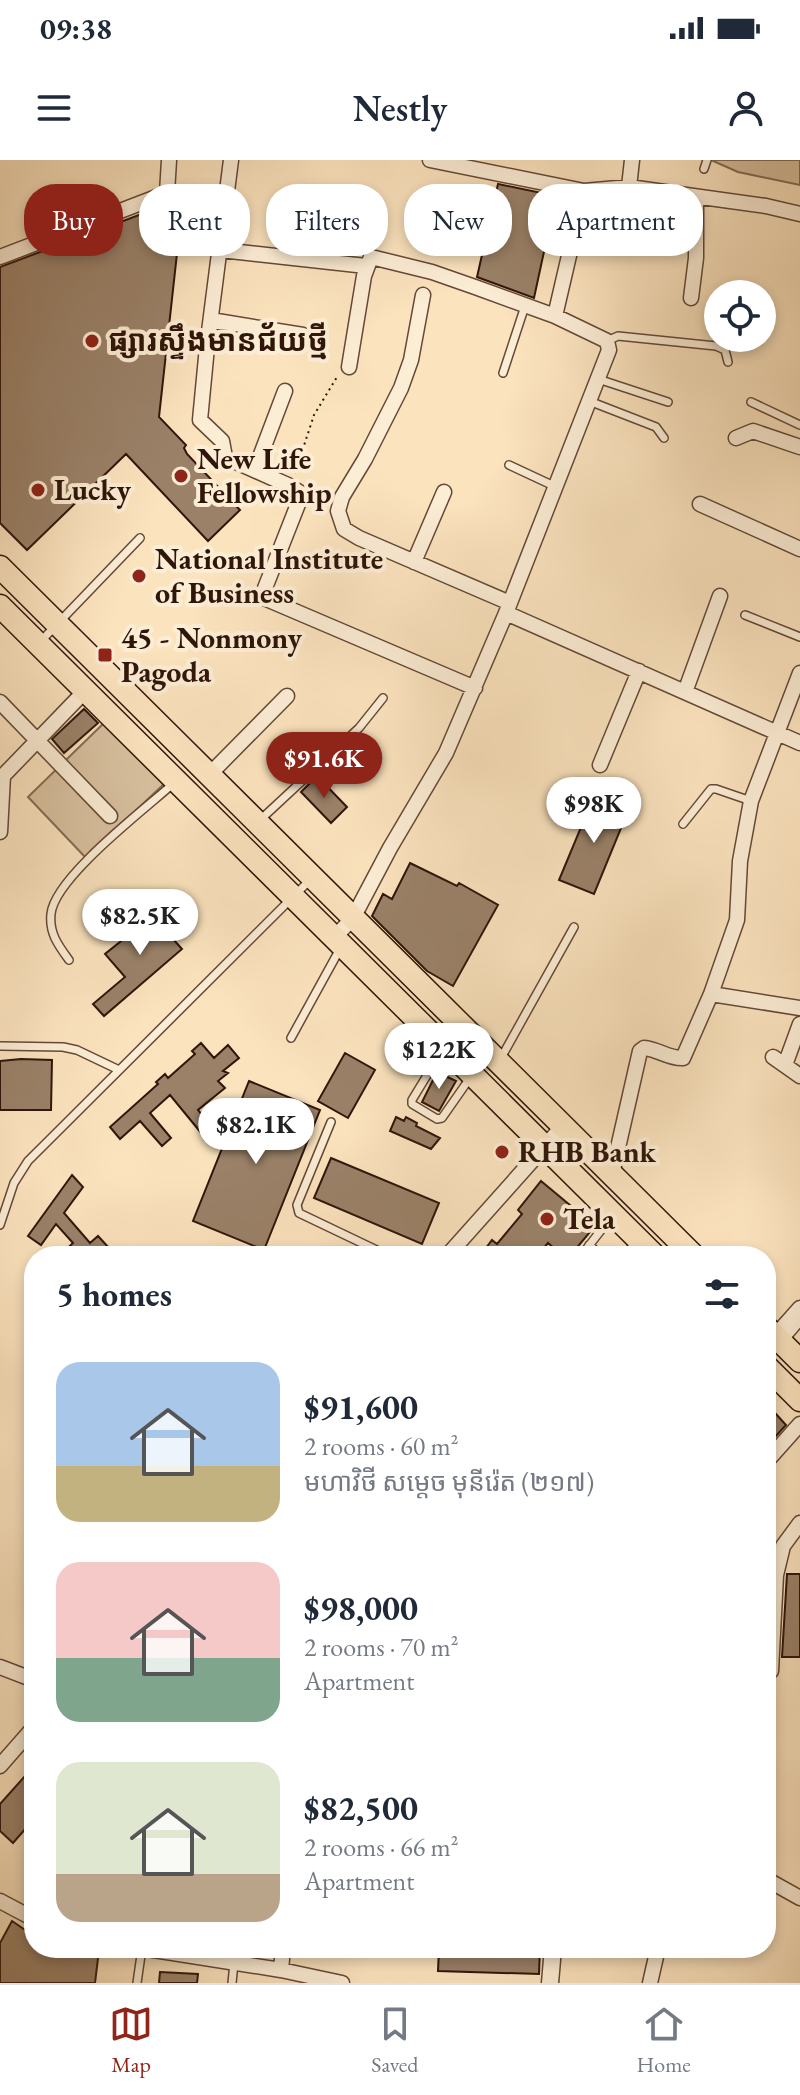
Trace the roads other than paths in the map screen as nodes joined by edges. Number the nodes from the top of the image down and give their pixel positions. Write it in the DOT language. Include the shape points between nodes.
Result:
graph roads {
  1 [pos="169,160"];
  2 [pos="231,160"];
  3 [pos="434,160"];
  4 [pos="632,160"];
  5 [pos="707,160"];
  6 [pos="704,169"];
  7 [pos="168,184"];
  8 [pos="228,184"];
  9 [pos="550,184"];
  10 [pos="629,184"];
  11 [pos="703,199"];
  12 [pos="139,204"];
  13 [pos="800,214"];
  14 [pos="250,253"];
  15 [pos="220,256"];
  16 [pos="569,256"];
  17 [pos="696,256"];
  18 [pos="0,257"];
  19 [pos="366,266"];
  20 [pos="423,295"];
  21 [pos="691,298"];
  22 [pos="525,306"];
  23 [pos="555,316"];
  24 [pos="211,320"];
  25 [pos="303,335"];
  26 [pos="607,341"];
  27 [pos="728,362"];
  28 [pos="349,367"];
  29 [pos="503,373"];
  30 [pos="598,379"];
  31 [pos="285,391"];
  32 [pos="589,401"];
  33 [pos="668,402"];
  34 [pos="751,402"];
  35 [pos="800,425"];
  36 [pos="664,438"];
  37 [pos="736,438"];
  38 [pos="800,447"];
  39 [pos="509,465"];
  40 [pos="255,470"];
  41 [pos="556,487"];
  42 [pos="444,492"];
  43 [pos="700,504"];
  44 [pos="140,538"];
  45 [pos="800,549"];
  46 [pos="414,562"];
  47 [pos="0,567"];
  48 [pos="720,596"];
  49 [pos="0,606"];
  50 [pos="508,608"];
  51 [pos="745,615"];
  52 [pos="58,624"];
  53 [pos="800,637"];
  54 [pos="38,644"];
  55 [pos="639,671"];
  56 [pos="800,673"];
  57 [pos="475,688"];
  58 [pos="85,691"];
  59 [pos="685,692"];
  60 [pos="287,696"];
  61 [pos="383,698"];
  62 [pos="0,702"];
  63 [pos="776,733"];
  64 [pos="38,740"];
  65 [pos="800,743"];
  66 [pos="600,765"];
  67 [pos="209,775"];
  68 [pos="176,781"];
  69 [pos="751,801"];
  70 [pos="110,816"];
  71 [pos="257,822"];
  72 [pos="683,824"];
  73 [pos="0,832"];
  74 [pos="313,877"];
  75 [pos="293,897"];
  76 [pos="353,918"];
  77 [pos="574,927"];
  78 [pos="338,942"];
  79 [pos="69,960"];
  80 [pos="711,994"];
  81 [pos="800,1008"];
  82 [pos="800,1024"];
  83 [pos="291,1038"];
  84 [pos="0,1046"];
  85 [pos="444,1047"];
  86 [pos="499,1062"];
  87 [pos="119,1070"];
  88 [pos="472,1075"];
  89 [pos="800,1076"];
  90 [pos="331,1122"];
  91 [pos="563,1126"];
  92 [pos="544,1145"];
  93 [pos="612,1174"];
  94 [pos="613,1214"];
  95 [pos="0,1225"];
  96 [pos="589,1245"];
  97 [pos="368,1246"];
  98 [pos="456,1246"];
  99 [pos="630,1246"];
  100 [pos="684,1246"];
  101 [pos="800,1308"];
  102 [pos="800,1322"];
  103 [pos="776,1333"];
  104 [pos="776,1334"];
  105 [pos="776,1337"];
  106 [pos="800,1361"];
  107 [pos="776,1376"];
  108 [pos="800,1400"];
  109 [pos="800,1424"];
  110 [pos="776,1451"];
  111 [pos="800,1523"];
  112 [pos="776,1575"];
  113 [pos="0,1667"];
  114 [pos="24,1676"];
  115 [pos="24,1738"];
  116 [pos="0,1766"];
  117 [pos="776,1885"];
  118 [pos="800,1898"];
  119 [pos="0,1901"];
  120 [pos="24,1914"];
  121 [pos="141,1958"];
  122 [pos="203,1958"];
  123 [pos="282,1958"];
  124 [pos="552,1958"];
  125 [pos="656,1958"];
  126 [pos="234,1963"];
  127 [pos="281,1970"];
  128 [pos="137,1983"];
  129 [pos="232,1983"];
  130 [pos="342,1983"];
  131 [pos="550,1983"];
  132 [pos="650,1983"];
  1 -- 7 [label="street"];
  2 -- 8 [label="street"];
  3 -- 9 [label="street"];
  4 -- 10 [label="street"];
  5 -- 6 [label="lane"];
  11 -- 13 [label="street"];
  12 -- 18 [label="street"];
  14 -- 19 [label="street"];
  15 -- 24 [label="street"];
  16 -- 23 [label="street"];
  17 -- 21 [label="street"];
  19 -- 22 [label="street" via="371,257 380,258"];
  19 -- 28 [label="street"];
  20 -- 46 [label="street" via="401,388 338,511 344,529"];
  22 -- 23 [label="street"];
  22 -- 29 [label="lane"];
  23 -- 26 [label="street"];
  24 -- 25 [label="street"];
  24 -- 40 [label="street" via="201,423 222,441 225,457"];
  26 -- 27 [label="lane" via="618,336 716,346 725,350"];
  26 -- 30 [label="street" via="609,350"];
  30 -- 32 [label="street"];
  30 -- 33 [label="lane"];
  31 -- 40 [label="street"];
  32 -- 36 [label="lane" via="656,427"];
  32 -- 41 [label="street"];
  34 -- 35 [label="lane"];
  37 -- 38 [label="street" via="753,431"];
  39 -- 41 [label="lane"];
  40 -- 57 [label="street" via="302,495 264,598"];
  41 -- 50 [label="street"];
  42 -- 46 [label="street"];
  43 -- 45 [label="street"];
  44 -- 52 [label="lane"];
  46 -- 50 [label="street"];
  47 -- 52 [label="main road"];
  48 -- 59 [label="street"];
  49 -- 54 [label="main road"];
  50 -- 55 [label="street"];
  50 -- 57 [label="street"];
  51 -- 53 [label="lane"];
  52 -- 54 [label="lane"];
  52 -- 67 [label="main road"];
  54 -- 58 [label="main road"];
  55 -- 59 [label="street"];
  55 -- 66 [label="street"];
  56 -- 63 [label="street"];
  57 -- 76 [label="street" via="446,753"];
  58 -- 64 [label="street"];
  58 -- 68 [label="main road"];
  59 -- 63 [label="street"];
  60 -- 67 [label="street"];
  61 -- 71 [label="lane" via="359,728"];
  62 -- 64 [label="street"];
  63 -- 65 [label="street"];
  63 -- 69 [label="street"];
  64 -- 70 [label="street"];
  64 -- 73 [label="street" via="3,776"];
  67 -- 71 [label="main road"];
  68 -- 75 [label="main road"];
  68 -- 79 [label="lane" via="79,868 55,898 52,935"];
  69 -- 72 [label="lane" via="711,789"];
  69 -- 80 [label="street" via="737,920"];
  71 -- 74 [label="main road"];
  74 -- 75 [label="lane"];
  74 -- 76 [label="main road"];
  75 -- 78 [label="main road"];
  75 -- 87 [label="lane"];
  76 -- 78 [label="street"];
  76 -- 86 [label="main road"];
  77 -- 86 [label="lane"];
  78 -- 83 [label="lane"];
  78 -- 85 [label="main road"];
  80 -- 81 [label="street"];
  80 -- 93 [label="street" via="683,1058 650,1048 640,1051"];
  82 -- 89 [label="street" via="779,1061"];
  84 -- 87 [label="lane" via="77,1050"];
  85 -- 88 [label="main road"];
  85 -- 88 [label="lane" via="412,1104 442,1118"];
  86 -- 91 [label="main road"];
  87 -- 95 [label="lane" via="28,1161 14,1183"];
  88 -- 92 [label="main road"];
  90 -- 97 [label="lane" via="297,1205 299,1213"];
  91 -- 92 [label="street"];
  91 -- 93 [label="main road"];
  92 -- 94 [label="main road"];
  92 -- 98 [label="street"];
  93 -- 100 [label="main road"];
  94 -- 96 [label="lane"];
  94 -- 99 [label="main road"];
  101 -- 103 [label="street"];
  102 -- 104 [label="lane"];
  105 -- 106 [label="main road"];
  107 -- 108 [label="main road"];
  109 -- 110 [label="street"];
  111 -- 112 [label="street" via="783,1546"];
  113 -- 114 [label="street"];
  115 -- 116 [label="street"];
  117 -- 118 [label="street"];
  119 -- 120 [label="street"];
  121 -- 128 [label="lane"];
  122 -- 126 [label="street"];
  123 -- 127 [label="street"];
  124 -- 131 [label="street"];
  125 -- 132 [label="street"];
  126 -- 127 [label="street"];
  126 -- 129 [label="lane"];
  127 -- 130 [label="street"];
}
